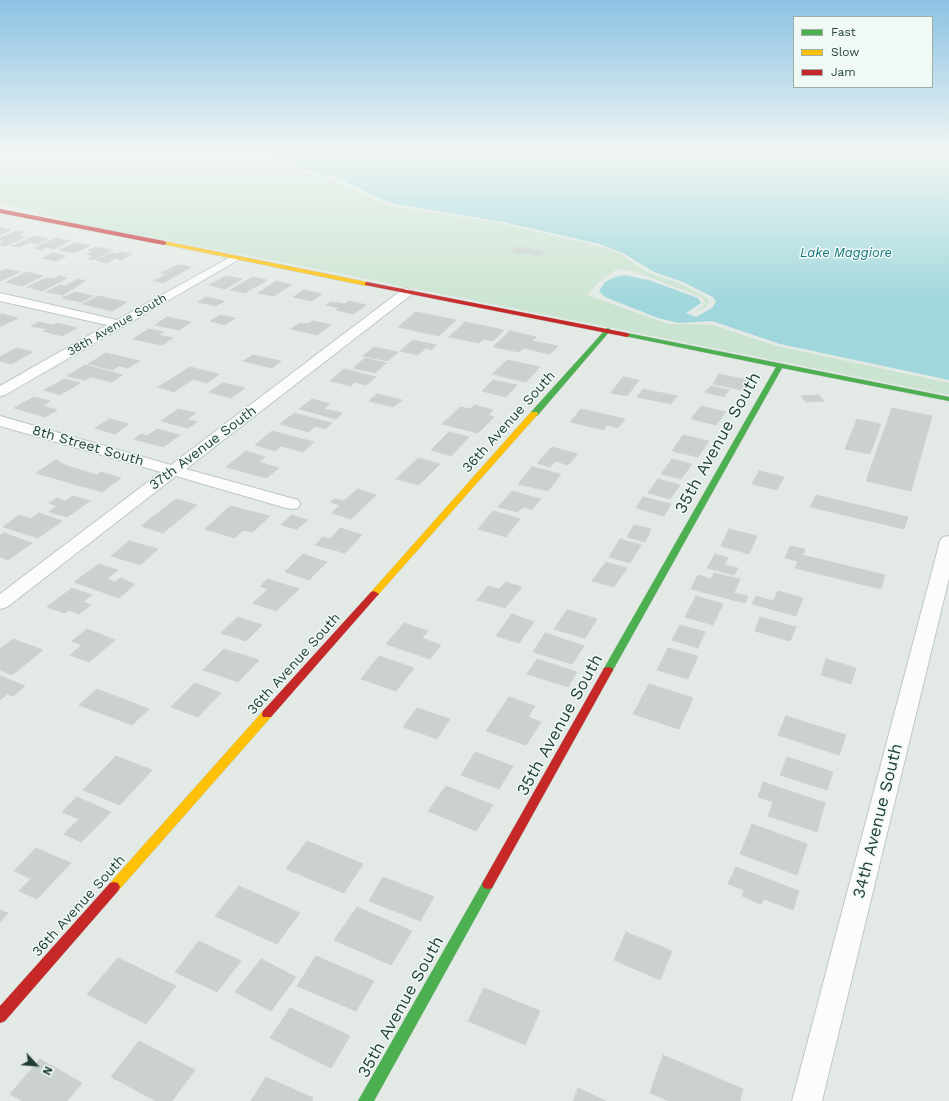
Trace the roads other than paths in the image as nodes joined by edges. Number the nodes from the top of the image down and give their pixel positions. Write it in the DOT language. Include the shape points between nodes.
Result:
graph roads {
  1 [pos="0,211"];
  2 [pos="234,258"];
  3 [pos="407,292"];
  4 [pos="0,297"];
  5 [pos="119,324"];
  6 [pos="608,330"];
  7 [pos="780,365"];
  8 [pos="0,392"];
  9 [pos="949,399"];
  10 [pos="0,421"];
  11 [pos="173,471"];
  12 [pos="292,504"];
  13 [pos="949,541"];
  14 [pos="0,603"];
  15 [pos="0,1016"];
  16 [pos="366,1101"];
  17 [pos="807,1101"];
  1 -- 2 [label="street"];
  2 -- 3 [label="street"];
  2 -- 5 [label="street, 38th Avenue South"];
  3 -- 6 [label="street"];
  3 -- 11 [label="street, 37th Avenue South"];
  4 -- 5 [label="street"];
  5 -- 8 [label="street, 38th Avenue South"];
  6 -- 7 [label="street"];
  6 -- 15 [label="street, 36th Avenue South"];
  7 -- 9 [label="street"];
  7 -- 16 [label="street, 35th Avenue South"];
  10 -- 11 [label="street, 8th Street South"];
  11 -- 12 [label="street, 8th Street South"];
  11 -- 14 [label="street, 37th Avenue South"];
  13 -- 17 [label="street, 34th Avenue South"];
}
